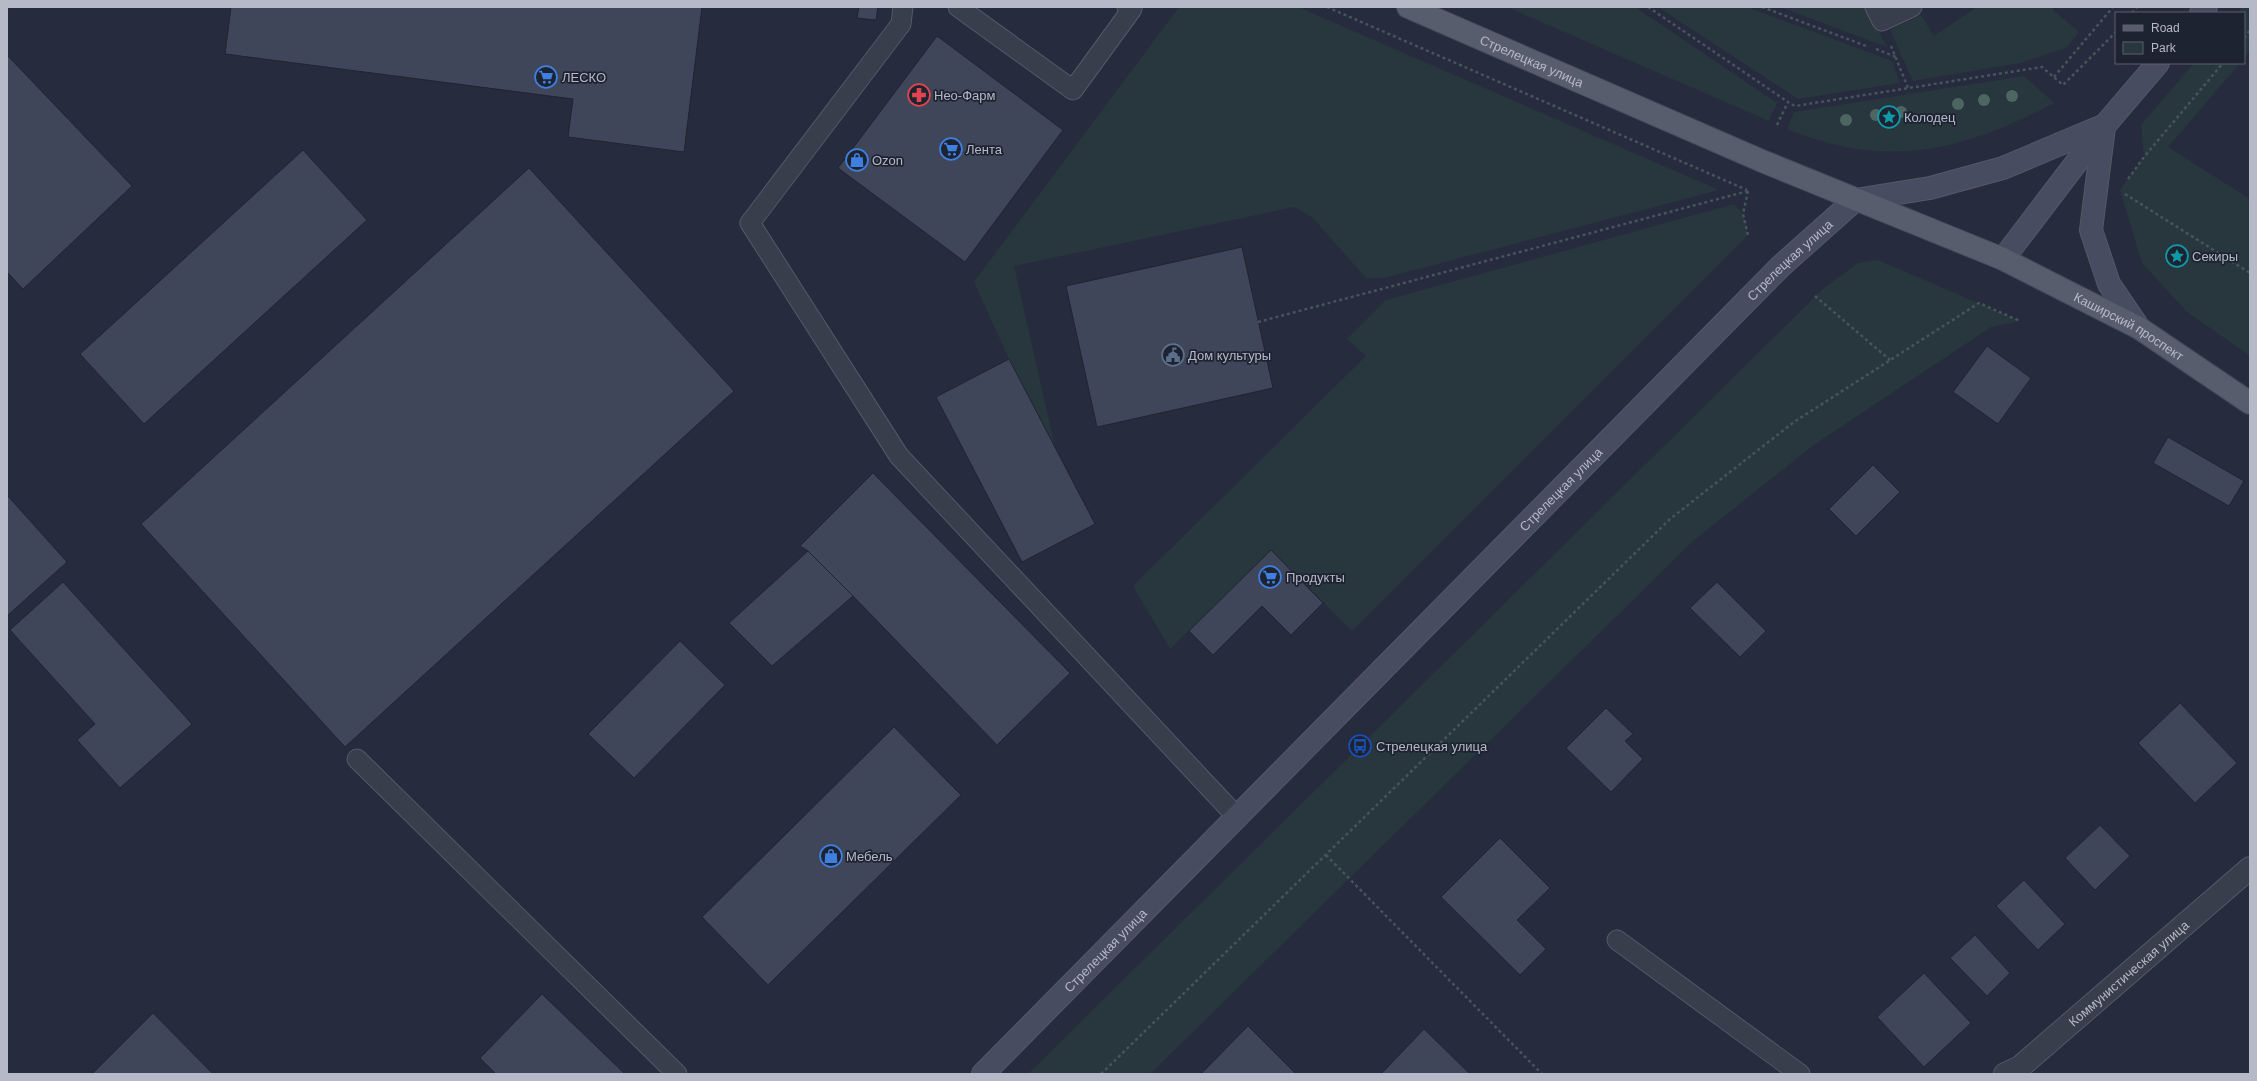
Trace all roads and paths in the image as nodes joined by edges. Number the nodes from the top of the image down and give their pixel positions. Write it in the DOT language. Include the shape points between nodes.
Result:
graph roads {
  1 [pos="903,7"];
  2 [pos="958,7"];
  3 [pos="1128,7"];
  4 [pos="1327,7"];
  5 [pos="1408,7"];
  6 [pos="1648,7"];
  7 [pos="1762,7"];
  8 [pos="1875,7"];
  9 [pos="1912,7"];
  10 [pos="2113,7"];
  11 [pos="2115,33"];
  12 [pos="1896,57"];
  13 [pos="2157,64"];
  14 [pos="2222,64"];
  15 [pos="1900,67"];
  16 [pos="2054,77"];
  17 [pos="1908,88"];
  18 [pos="1788,102"];
  19 [pos="1777,125"];
  20 [pos="2105,125"];
  21 [pos="2124,185"];
  22 [pos="2120,190"];
  23 [pos="1748,191"];
  24 [pos="1855,200"];
  25 [pos="1748,235"];
  26 [pos="2003,259"];
  27 [pos="2250,273"];
  28 [pos="1815,296"];
  29 [pos="2020,321"];
  30 [pos="1258,322"];
  31 [pos="2139,328"];
  32 [pos="1890,360"];
  33 [pos="2250,403"];
  34 [pos="357,758"];
  35 [pos="1237,817"];
  36 [pos="1326,855"];
  37 [pos="2250,868"];
  38 [pos="1617,940"];
  39 [pos="677,1074"];
  40 [pos="983,1074"];
  41 [pos="1102,1074"];
  42 [pos="1542,1074"];
  43 [pos="1800,1074"];
  44 [pos="2005,1074"];
  1 -- 35 [label="lane" via="901,24 750,223 899,456"];
  2 -- 3 [label="lane" via="1073,90 1132,9"];
  4 -- 23 [label="path"];
  5 -- 24 [label="main road, Стрелецкая улица"];
  6 -- 18 [label="path"];
  7 -- 12 [label="path"];
  8 -- 9 [label="lane" via="1882,21"];
  10 -- 16 [label="path"];
  11 -- 16 [label="path" via="2063,86"];
  13 -- 20 [label="main road"];
  14 -- 21 [label="path" via="2144,157"];
  15 -- 17 [label="path"];
  16 -- 17 [label="path" via="2042,67"];
  17 -- 18 [label="path" via="1795,106"];
  18 -- 19 [label="path"];
  20 -- 24 [label="main road" via="2003,168 1930,188"];
  20 -- 26 [label="main road"];
  20 -- 31 [label="main road" via="2091,230 2109,284"];
  22 -- 27 [label="path"];
  23 -- 25 [label="path" via="1743,214"];
  23 -- 30 [label="path"];
  24 -- 26 [label="main road, Каширский проспект"];
  24 -- 35 [label="main road, Стрелецкая улица" via="1781,266"];
  26 -- 31 [label="main road, Каширский проспект"];
  28 -- 32 [label="path"];
  29 -- 32 [label="path" via="1979,303"];
  31 -- 33 [label="main road, Каширский проспект"];
  32 -- 36 [label="path" via="1794,422 1670,519"];
  34 -- 39 [label="lane"];
  35 -- 40 [label="main road, Стрелецкая улица"];
  36 -- 41 [label="path"];
  36 -- 42 [label="path"];
  37 -- 44 [label="street, Коммунистическая улица" via="2020,1067"];
  38 -- 43 [label="lane"];
}
